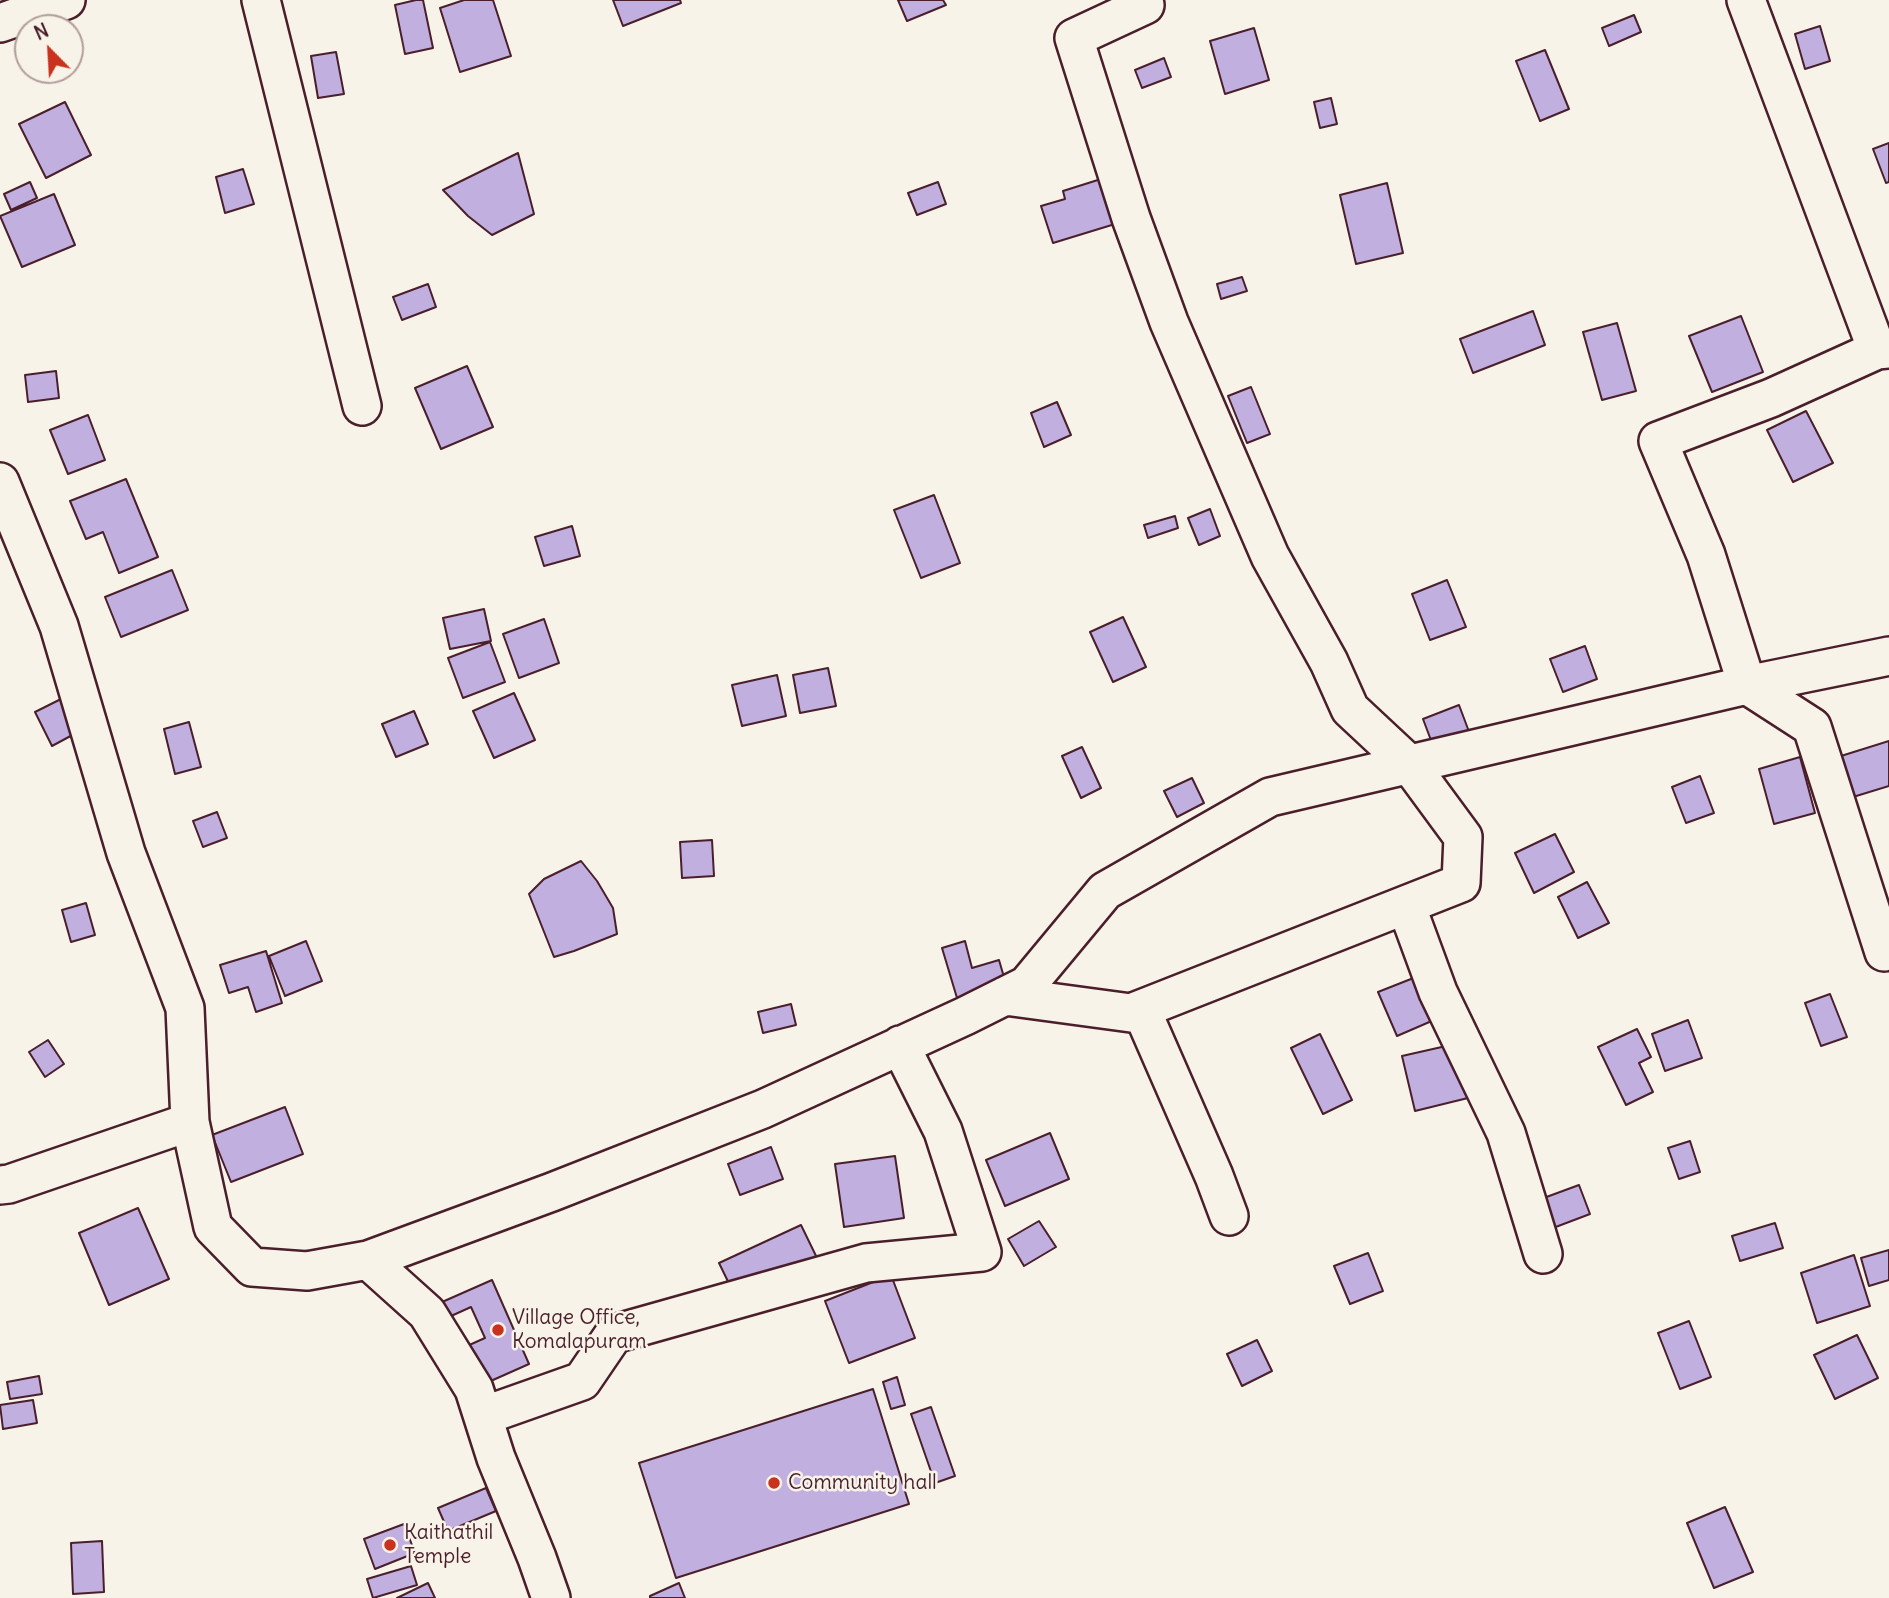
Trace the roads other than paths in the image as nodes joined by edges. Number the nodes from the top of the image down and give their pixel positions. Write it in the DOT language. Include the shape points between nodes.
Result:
graph roads {
  1 [pos="66,0"];
  2 [pos="261,0"];
  3 [pos="1143,0"];
  4 [pos="1746,0"];
  5 [pos="0,23"];
  6 [pos="1883,350"];
  7 [pos="362,406"];
  8 [pos="0,482"];
  9 [pos="1889,656"];
  10 [pos="1747,685"];
  11 [pos="1410,765"];
  12 [pos="1406,905"];
  13 [pos="1887,954"];
  14 [pos="1005,996"];
  15 [pos="1141,1009"];
  16 [pos="900,1045"];
  17 [pos="190,1122"];
  18 [pos="0,1185"];
  19 [pos="1229,1216"];
  20 [pos="1544,1254"];
  21 [pos="368,1260"];
  22 [pos="482,1416"];
  23 [pos="551,1598"];
  1 -- 5 [label="street"];
  2 -- 7 [label="street"];
  3 -- 11 [label="street" via="1145,5 1074,38 1131,218 1169,322 1270,556 1350,709"];
  4 -- 6 [label="street"];
  6 -- 10 [label="street" via="1658,441 1706,555"];
  8 -- 17 [label="street" via="59,626 126,853 185,1008"];
  9 -- 10 [label="street"];
  10 -- 11 [label="street"];
  10 -- 13 [label="street" via="1812,727"];
  11 -- 12 [label="street" via="1463,837 1461,883"];
  11 -- 14 [label="street" via="1270,797 1105,891 1027,985"];
  12 -- 15 [label="street"];
  12 -- 20 [label="street" via="1438,992 1506,1133"];
  14 -- 15 [label="street" via="1131,1013"];
  14 -- 16 [label="street"];
  15 -- 19 [label="street"];
  16 -- 21 [label="street" via="763,1109"];
  16 -- 22 [label="street" via="943,1131 982,1252 866,1263 614,1334 582,1381"];
  17 -- 18 [label="street"];
  17 -- 21 [label="street" via="213,1227 252,1267 307,1271"];
  21 -- 22 [label="street" via="427,1313 474,1389"];
  22 -- 23 [label="street"];
}
